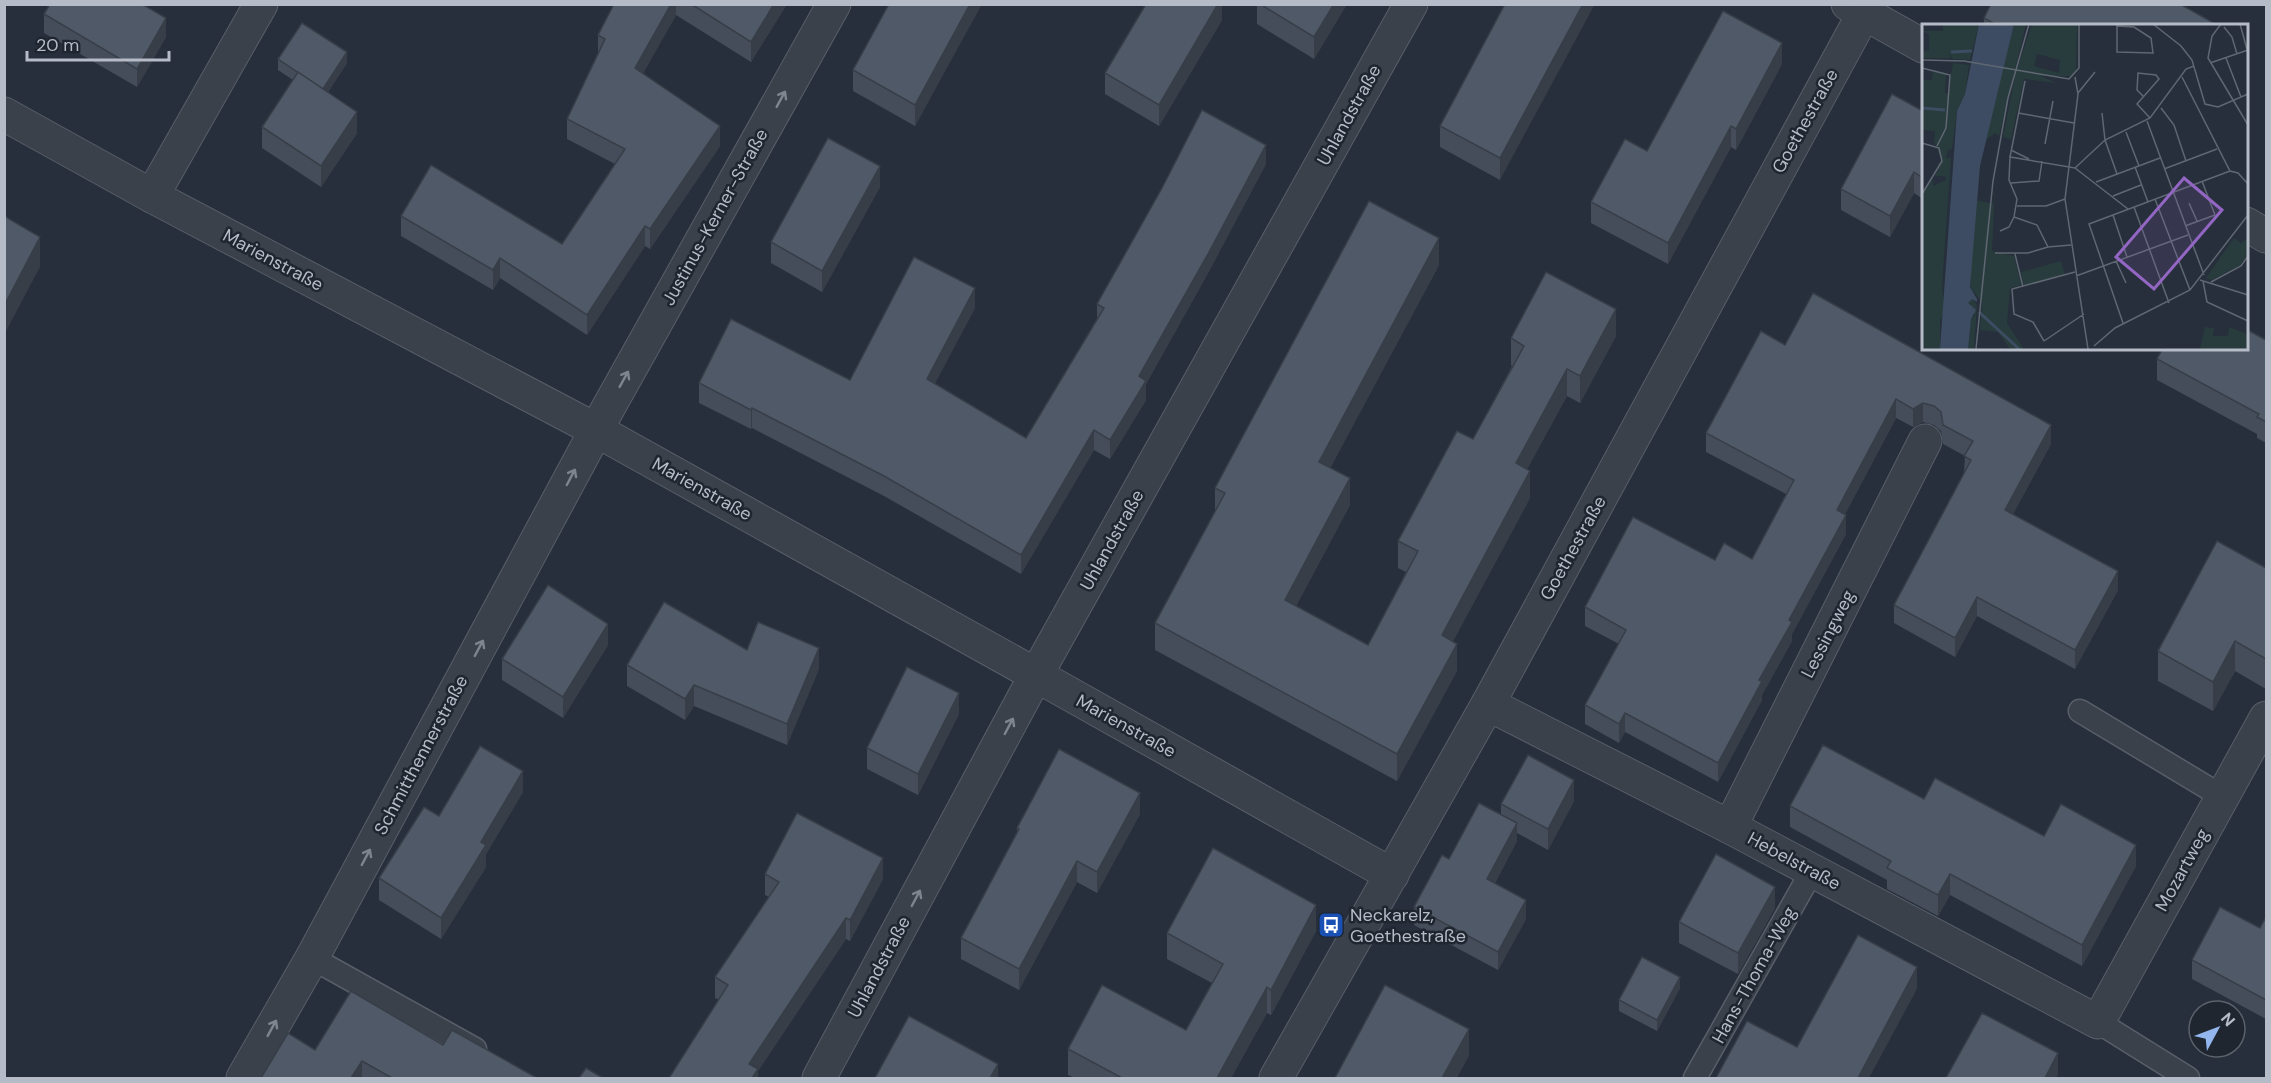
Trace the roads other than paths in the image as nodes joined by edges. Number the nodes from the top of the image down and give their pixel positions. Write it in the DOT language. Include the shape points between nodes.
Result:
graph roads {
  1 [pos="261,4"];
  2 [pos="834,4"];
  3 [pos="1411,4"];
  4 [pos="1860,8"];
  5 [pos="1922,45"];
  6 [pos="4,114"];
  7 [pos="152,195"];
  8 [pos="2247,225"];
  9 [pos="2266,236"];
  10 [pos="596,430"];
  11 [pos="1925,441"];
  12 [pos="1036,675"];
  13 [pos="1488,704"];
  14 [pos="2080,711"];
  15 [pos="2266,718"];
  16 [pos="2223,797"];
  17 [pos="1730,827"];
  18 [pos="1812,871"];
  19 [pos="1392,876"];
  20 [pos="312,958"];
  21 [pos="2098,1022"];
  22 [pos="489,1057"];
  23 [pos="243,1078"];
  24 [pos="819,1078"];
  25 [pos="1275,1078"];
  26 [pos="1695,1078"];
  27 [pos="2188,1078"];
  1 -- 7 [label="street"];
  10 -- 2 [label="street, Justinus-Kerner-Straße, one-way"];
  3 -- 12 [label="street, Uhlandstraße"];
  4 -- 5 [label="street"];
  4 -- 13 [label="street, Goethestraße"];
  6 -- 7 [label="street, Marienstraße"];
  7 -- 10 [label="street, Marienstraße"];
  8 -- 9 [label="street"];
  10 -- 12 [label="street, Marienstraße"];
  20 -- 10 [label="street, Schmitthennerstraße, one-way"];
  11 -- 17 [label="street, Lessingweg"];
  12 -- 19 [label="street, Marienstraße"];
  24 -- 12 [label="street, Uhlandstraße, one-way"];
  13 -- 17 [label="street, Hebelstraße"];
  13 -- 19 [label="street, Goethestraße"];
  14 -- 16 [label="lane"];
  15 -- 16 [label="street, Mozartweg"];
  16 -- 21 [label="street, Mozartweg"];
  17 -- 18 [label="street, Hebelstraße"];
  18 -- 21 [label="street, Hebelstraße"];
  18 -- 26 [label="lane, Hans-Thoma-Weg"];
  19 -- 25 [label="street, Goethestraße"];
  20 -- 22 [label="lane"];
  23 -- 20 [label="street, Schmitthennerstraße, one-way"];
  21 -- 27 [label="lane"];
}
